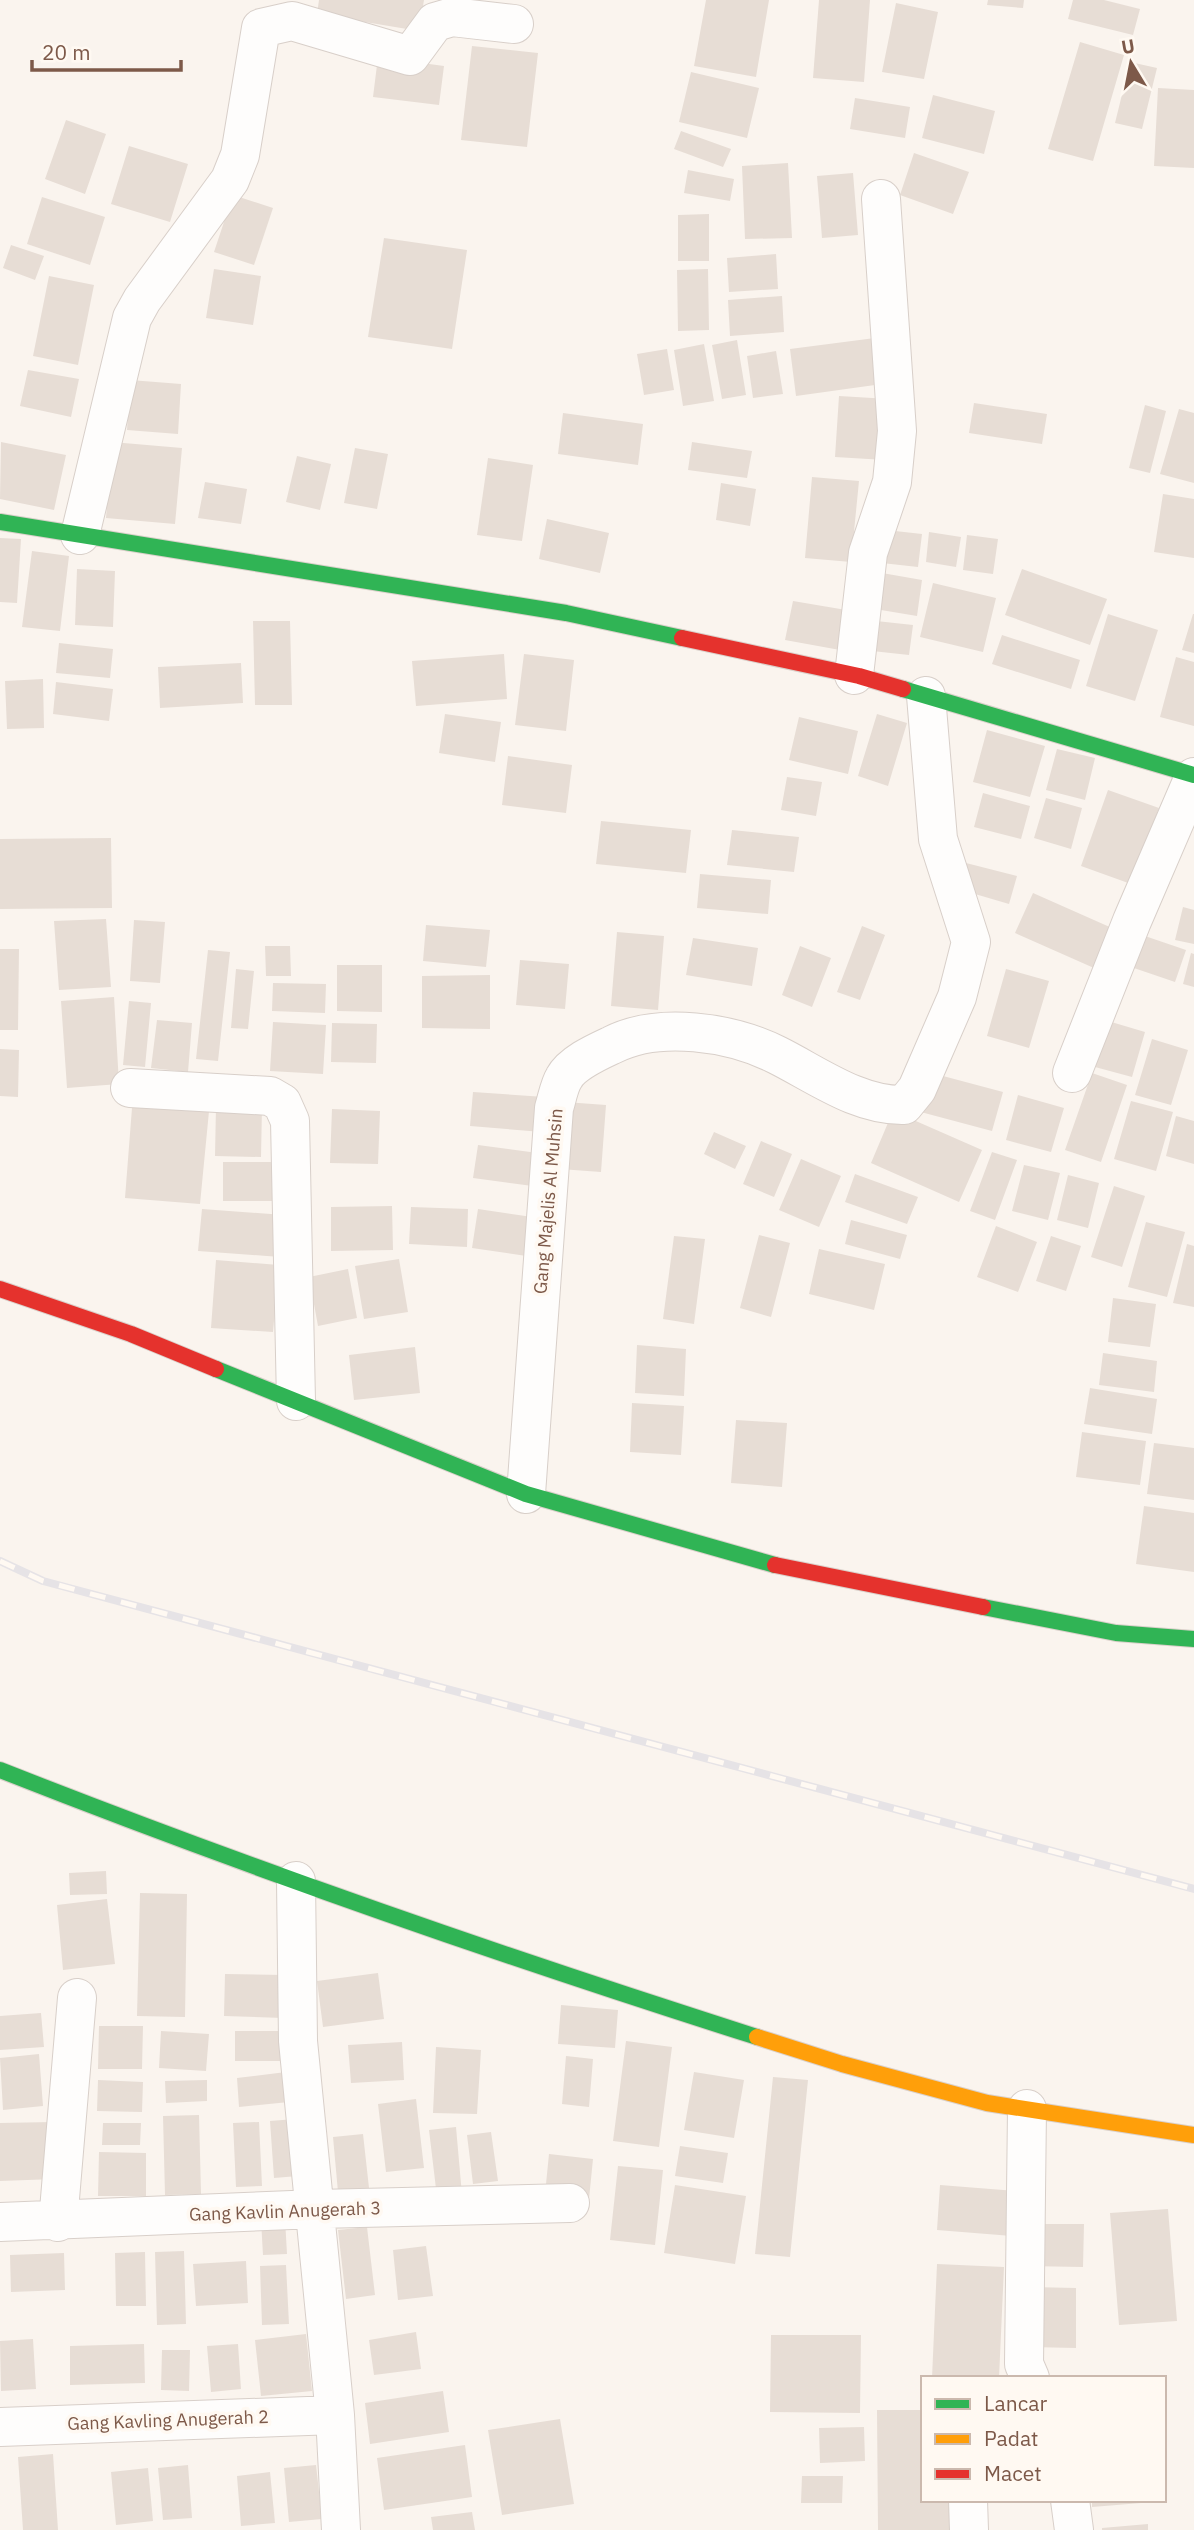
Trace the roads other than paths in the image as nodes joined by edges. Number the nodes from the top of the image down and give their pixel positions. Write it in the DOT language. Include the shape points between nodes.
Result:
graph roads {
  1 [pos="514,24"];
  2 [pos="881,199"];
  3 [pos="0,522"];
  4 [pos="80,534"];
  5 [pos="855,675"];
  6 [pos="926,696"];
  7 [pos="1194,776"];
  8 [pos="1072,1073"];
  9 [pos="130,1088"];
  10 [pos="0,1289"];
  11 [pos="296,1401"];
  12 [pos="526,1494"];
  13 [pos="1194,1639"];
  14 [pos="0,1770"];
  15 [pos="296,1881"];
  16 [pos="77,1998"];
  17 [pos="1027,2109"];
  18 [pos="1194,2135"];
  19 [pos="570,2203"];
  20 [pos="317,2209"];
  21 [pos="0,2222"];
  22 [pos="58,2222"];
  23 [pos="1029,2376"];
  24 [pos="335,2415"];
  25 [pos="0,2427"];
  26 [pos="968,2502"];
  27 [pos="1070,2502"];
  28 [pos="341,2530"];
  29 [pos="969,2530"];
  30 [pos="1074,2530"];
  1 -- 4 [label="street" via="452,18 435,22 410,56 292,21 261,28 240,155 230,180 132,318"];
  2 -- 5 [label="street" via="897,431 892,482 868,553"];
  3 -- 4 [label="street"];
  4 -- 5 [label="street" via="566,613"];
  5 -- 6 [label="street"];
  6 -- 7 [label="street"];
  6 -- 12 [label="street, Gang Majelis Al Muhsin" via="938,839 971,942 957,997 917,1089 904,1105 884,1105 774,1054 692,1030 624,1038 564,1076 554,1108"];
  7 -- 8 [label="street"];
  9 -- 11 [label="street" via="270,1097 282,1103 290,1121"];
  10 -- 11 [label="street" via="131,1334"];
  11 -- 12 [label="street"];
  12 -- 13 [label="street" via="764,1563 1116,1633"];
  14 -- 15 [label="street"];
  15 -- 17 [label="street" via="606,1989 842,2064 987,2103"];
  15 -- 20 [label="street" via="298,2041"];
  16 -- 22 [label="street"];
  17 -- 18 [label="street"];
  17 -- 23 [label="street" via="1024,2364"];
  19 -- 20 [label="street, Gang Kavlin Anugerah 3"];
  20 -- 22 [label="street, Gang Kavlin Anugerah 3"];
  20 -- 24 [label="street"];
  21 -- 22 [label="street, Gang Kavlin Anugerah 3"];
  24 -- 25 [label="street, Gang Kavling Anugerah 2"];
  24 -- 28 [label="street"];
  26 -- 29 [label="street"];
  27 -- 30 [label="street"];
}
